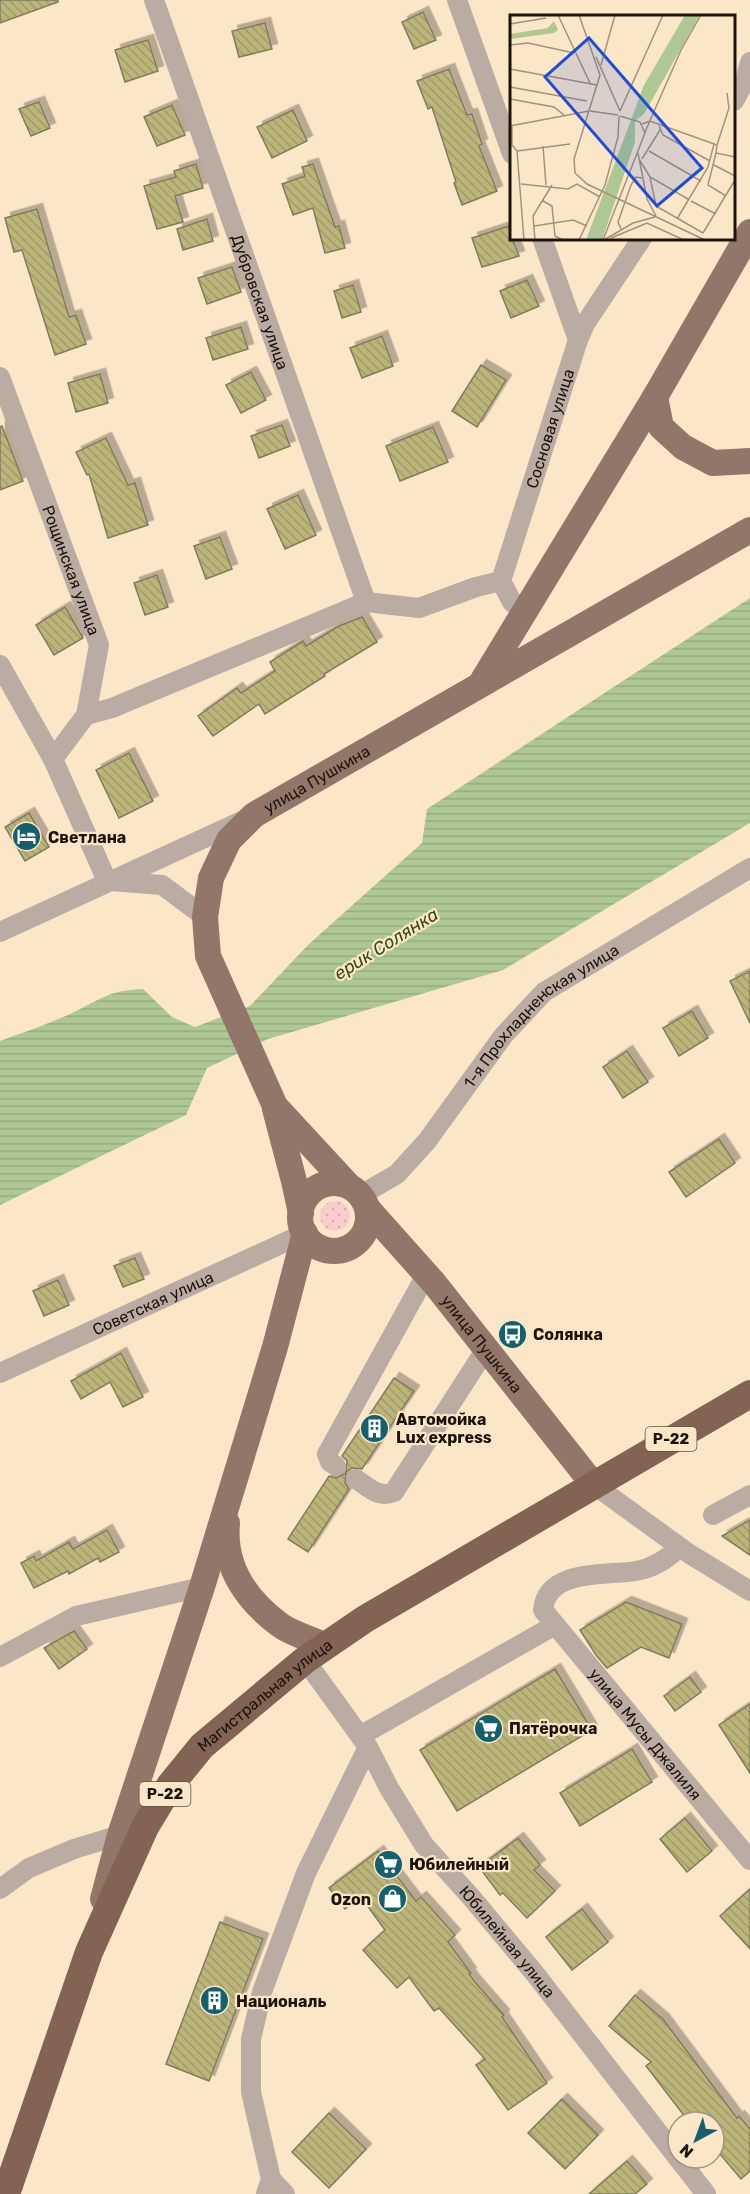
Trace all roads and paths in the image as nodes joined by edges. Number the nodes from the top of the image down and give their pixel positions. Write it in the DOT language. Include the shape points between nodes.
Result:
graph roads {
  1 [pos="153,0"];
  2 [pos="457,0"];
  3 [pos="750,62"];
  4 [pos="735,99"];
  5 [pos="510,148"];
  6 [pos="750,232"];
  7 [pos="543,240"];
  8 [pos="641,240"];
  9 [pos="578,340"];
  10 [pos="0,377"];
  11 [pos="656,397"];
  12 [pos="750,461"];
  13 [pos="750,530"];
  14 [pos="501,581"];
  15 [pos="366,602"];
  16 [pos="526,612"];
  17 [pos="0,665"];
  18 [pos="482,683"];
  19 [pos="86,715"];
  20 [pos="53,759"];
  21 [pos="254,815"];
  22 [pos="750,868"];
  23 [pos="107,881"];
  24 [pos="205,917"];
  25 [pos="0,932"];
  26 [pos="274,1106"];
  27 [pos="359,1196"];
  28 [pos="303,1223"];
  29 [pos="426,1275"];
  30 [pos="486,1349"];
  31 [pos="0,1373"];
  32 [pos="750,1394"];
  33 [pos="336,1466"];
  34 [pos="234,1478"];
  35 [pos="356,1479"];
  36 [pos="593,1484"];
  37 [pos="750,1495"];
  38 [pos="713,1515"];
  39 [pos="680,1547"];
  40 [pos="202,1587"];
  41 [pos="750,1591"];
  42 [pos="555,1625"];
  43 [pos="316,1653"];
  44 [pos="0,1657"];
  45 [pos="364,1742"];
  46 [pos="120,1834"];
  47 [pos="750,1860"];
  48 [pos="0,1888"];
  49 [pos="89,1952"];
  50 [pos="666,2143"];
  51 [pos="687,2170"];
  52 [pos="268,2186"];
  53 [pos="6,2194"];
  54 [pos="285,2194"];
  55 [pos="706,2194"];
  1 -- 15 [label="street, Дубровская улица"];
  2 -- 5 [label="street"];
  3 -- 4 [label="street"];
  6 -- 11 [label="main road"];
  7 -- 9 [label="street"];
  8 -- 9 [label="street, Сосновая улица"];
  9 -- 14 [label="street, Сосновая улица"];
  10 -- 19 [label="street, Рощинская улица" via="99,645"];
  11 -- 12 [label="main road" via="662,427 683,447 712,463"];
  11 -- 16 [label="main road"];
  13 -- 18 [label="main road, улица Пушкина"];
  14 -- 15 [label="street" via="419,608"];
  14 -- 16 [label="street" via="512,602"];
  15 -- 19 [label="street"];
  16 -- 18 [label="main road"];
  17 -- 20 [label="street"];
  18 -- 21 [label="main road, улица Пушкина"];
  19 -- 20 [label="street, Рощинская улица"];
  20 -- 23 [label="street"];
  21 -- 23 [label="street"];
  21 -- 24 [label="main road, улица Пушкина" via="229,840 211,878"];
  22 -- 27 [label="street, 1-я Прохладненская улица" via="544,992 503,1036 419,1149 394,1176"];
  23 -- 24 [label="street" via="162,885"];
  23 -- 25 [label="street"];
  24 -- 26 [label="main road, улица Пушкина" via="208,956"];
  26 -- 27 [label="main road, улица Пушкина"];
  26 -- 28 [label="main road"];
  27 -- 28 [label="main road" via="338,1183 317,1187 303,1203"];
  27 -- 28 [label="main road" via="368,1217 364,1234 351,1246 326,1249 310,1240"];
  27 -- 29 [label="main road, улица Пушкина"];
  28 -- 31 [label="street, Советская улица"];
  28 -- 34 [label="main road" via="275,1347"];
  29 -- 30 [label="main road, улица Пушкина"];
  29 -- 33 [label="street" via="327,1454"];
  30 -- 35 [label="street" via="394,1492 387,1496 379,1494"];
  30 -- 36 [label="main road, улица Пушкина"];
  32 -- 36 [label="highway, Магистральная улица / Р-22"];
  34 -- 40 [label="main road"];
  34 -- 43 [label="main road" via="227,1526 229,1556 242,1588"];
  36 -- 39 [label="street"];
  36 -- 43 [label="highway, Магистральная улица / Р-22"];
  37 -- 38 [label="street"];
  39 -- 41 [label="street"];
  39 -- 42 [label="street, улица Мусы Джалиля" via="661,1563 636,1571 588,1575 559,1584 544,1599 543,1610"];
  40 -- 44 [label="street" via="76,1616"];
  40 -- 46 [label="main road"];
  42 -- 45 [label="street"];
  42 -- 47 [label="street, улица Мусы Джалиля"];
  43 -- 45 [label="street, Юбилейная улица"];
  43 -- 49 [label="highway, Магистральная улица / Р-22" via="202,1746 171,1784 145,1827"];
  45 -- 50 [label="street, Юбилейная улица" via="424,1845 536,1975"];
  45 -- 52 [label="street" via="306,1873 262,1992 251,2039 251,2092"];
  46 -- 48 [label="street" via="30,1868"];
  46 -- 49 [label="main road"];
  49 -- 53 [label="highway, Магистральная улица / Р-22"];
  51 -- 55 [label="street, Юбилейная улица"];
  52 -- 54 [label="street"];
}
